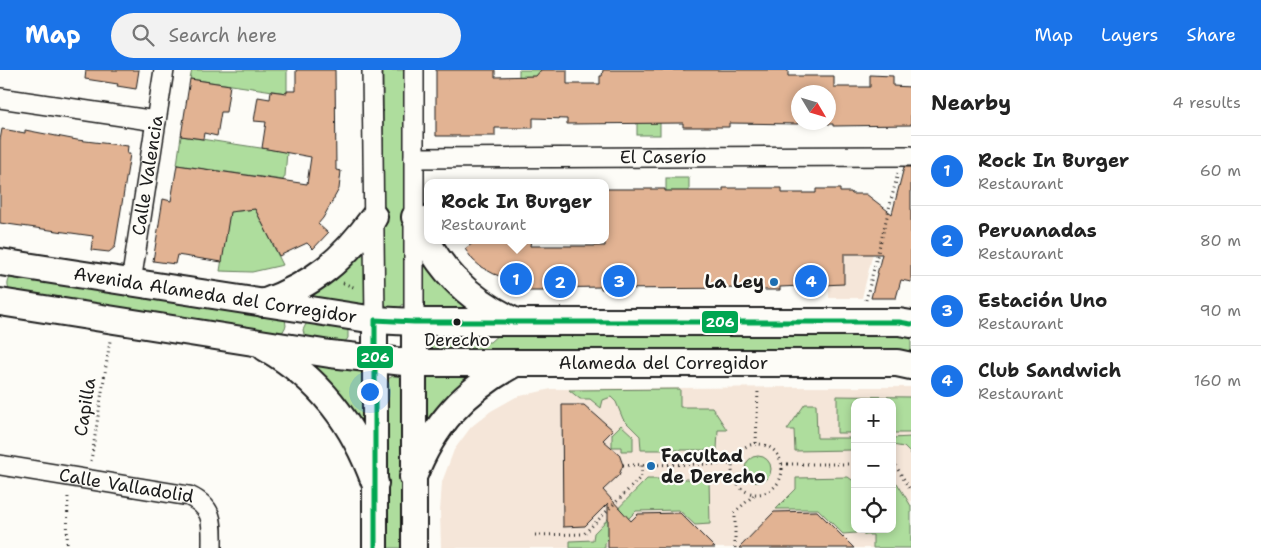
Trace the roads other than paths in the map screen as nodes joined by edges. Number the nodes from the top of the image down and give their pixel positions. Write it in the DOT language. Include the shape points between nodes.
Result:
graph roads {
  1 [pos="164,70"];
  2 [pos="372,70"];
  3 [pos="414,70"];
  4 [pos="0,98"];
  5 [pos="156,121"];
  6 [pos="906,156"];
  7 [pos="414,158"];
  8 [pos="374,217"];
  9 [pos="415,217"];
  10 [pos="424,238"];
  11 [pos="428,244"];
  12 [pos="0,262"];
  13 [pos="131,282"];
  14 [pos="0,302"];
  15 [pos="264,303"];
  16 [pos="298,308"];
  17 [pos="375,320"];
  18 [pos="414,322"];
  19 [pos="517,322"];
  20 [pos="911,324"];
  21 [pos="256,343"];
  22 [pos="292,348"];
  23 [pos="375,360"];
  24 [pos="414,363"];
  25 [pos="515,364"];
  26 [pos="911,366"];
  27 [pos="0,466"];
  28 [pos="413,477"];
  29 [pos="375,483"];
  30 [pos="212,548"];
  31 [pos="375,548"];
  32 [pos="414,548"];
  1 -- 5 [label="street, Calle Valencia"];
  2 -- 8 [label="street"];
  3 -- 7 [label="street"];
  4 -- 5 [label="street"];
  5 -- 13 [label="street, Calle Valencia"];
  6 -- 7 [label="street, El Caserío"];
  7 -- 9 [label="street"];
  8 -- 15 [label="main road" via="343,256 324,272"];
  8 -- 17 [label="street"];
  9 -- 10 [label="main road"];
  9 -- 18 [label="street"];
  11 -- 19 [label="main road" via="462,287"];
  12 -- 13 [label="main road, Avenida Alameda del Corregidor"];
  13 -- 15 [label="main road, Avenida Alameda del Corregidor"];
  14 -- 21 [label="main road"];
  15 -- 16 [label="main road, Avenida Alameda del Corregidor"];
  16 -- 17 [label="main road, Avenida Alameda del Corregidor"];
  16 -- 22 [label="main road"];
  17 -- 18 [label="main road, Avenida Alameda del Corregidor"];
  17 -- 23 [label="street"];
  18 -- 19 [label="main road, Avenida Alameda del Corregidor"];
  18 -- 24 [label="street"];
  19 -- 20 [label="main road, Avenida Alameda del Corregidor"];
  21 -- 22 [label="main road"];
  21 -- 29 [label="main road" via="298,370 332,403 358,441"];
  22 -- 23 [label="main road"];
  23 -- 24 [label="main road"];
  23 -- 29 [label="street"];
  24 -- 25 [label="main road, Alameda del Corregidor"];
  24 -- 28 [label="street"];
  25 -- 26 [label="main road, Alameda del Corregidor" via="897,363"];
  25 -- 28 [label="main road" via="479,385 450,412 428,443"];
  27 -- 30 [label="street, Calle Valladolid" via="190,496 209,511"];
  28 -- 32 [label="street"];
  29 -- 31 [label="street"];
}
